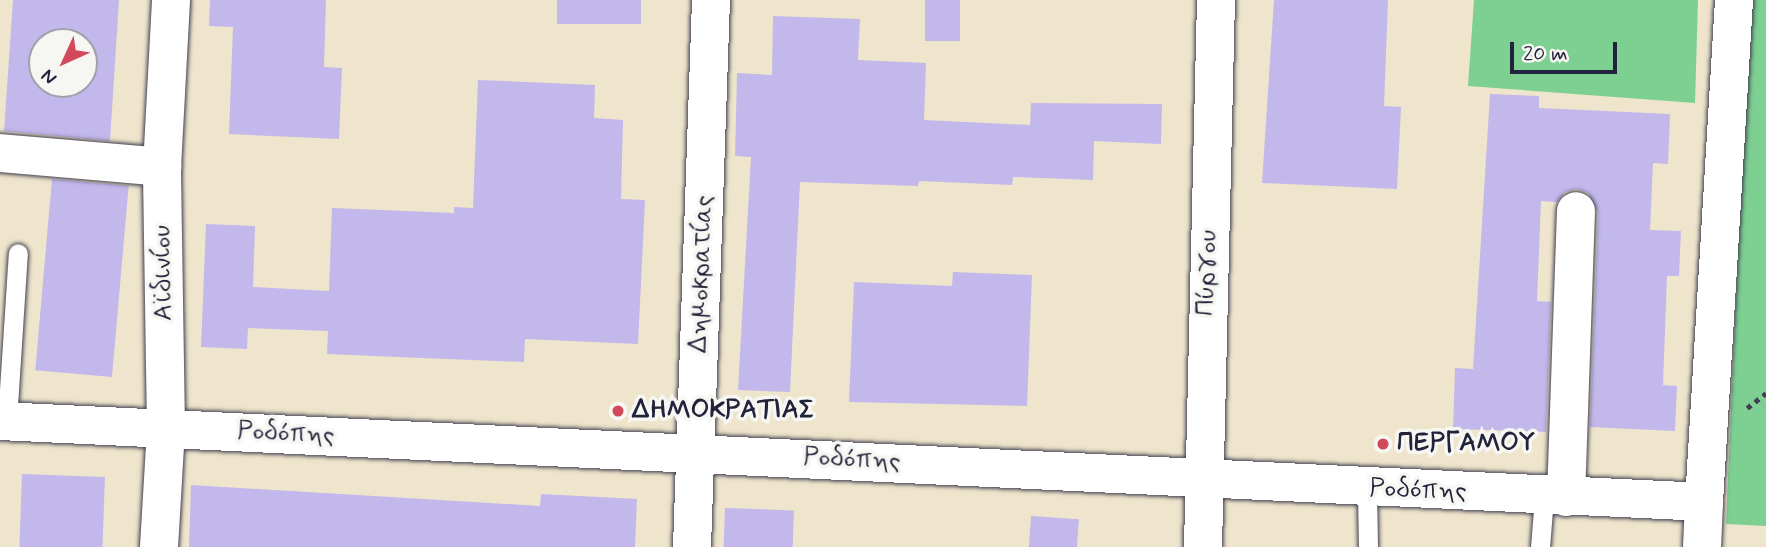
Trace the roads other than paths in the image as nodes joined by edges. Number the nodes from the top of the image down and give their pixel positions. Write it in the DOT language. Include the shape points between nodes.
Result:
graph roads {
  1 [pos="171,0"];
  2 [pos="710,0"];
  3 [pos="1216,0"];
  4 [pos="1734,0"];
  5 [pos="0,153"];
  6 [pos="162,167"];
  7 [pos="1576,211"];
  8 [pos="18,253"];
  9 [pos="3,421"];
  10 [pos="166,428"];
  11 [pos="697,453"];
  12 [pos="1203,476"];
  13 [pos="1367,490"];
  14 [pos="1555,497"];
  15 [pos="1703,502"];
  16 [pos="159,547"];
  17 [pos="692,547"];
  18 [pos="1203,547"];
  19 [pos="1368,547"];
  20 [pos="1540,547"];
  21 [pos="1702,547"];
  1 -- 6 [label="street, Αϊδινίου"];
  2 -- 11 [label="street, Δημοκρατίας"];
  3 -- 12 [label="street, Πύργου"];
  4 -- 15 [label="street"];
  5 -- 6 [label="street"];
  6 -- 10 [label="street, Αϊδινίου"];
  7 -- 14 [label="street"];
  8 -- 9 [label="lane"];
  9 -- 10 [label="street, Ροδόπης"];
  10 -- 11 [label="street, Ροδόπης"];
  10 -- 16 [label="street, Αϊδινίου"];
  11 -- 12 [label="street, Ροδόπης"];
  11 -- 17 [label="street, Δημοκρατίας"];
  12 -- 13 [label="street, Ροδόπης"];
  12 -- 18 [label="street, Πύργου"];
  13 -- 14 [label="street, Ροδόπης"];
  13 -- 19 [label="lane"];
  14 -- 15 [label="street, Ροδόπης"];
  14 -- 20 [label="lane"];
  15 -- 21 [label="street"];
}
